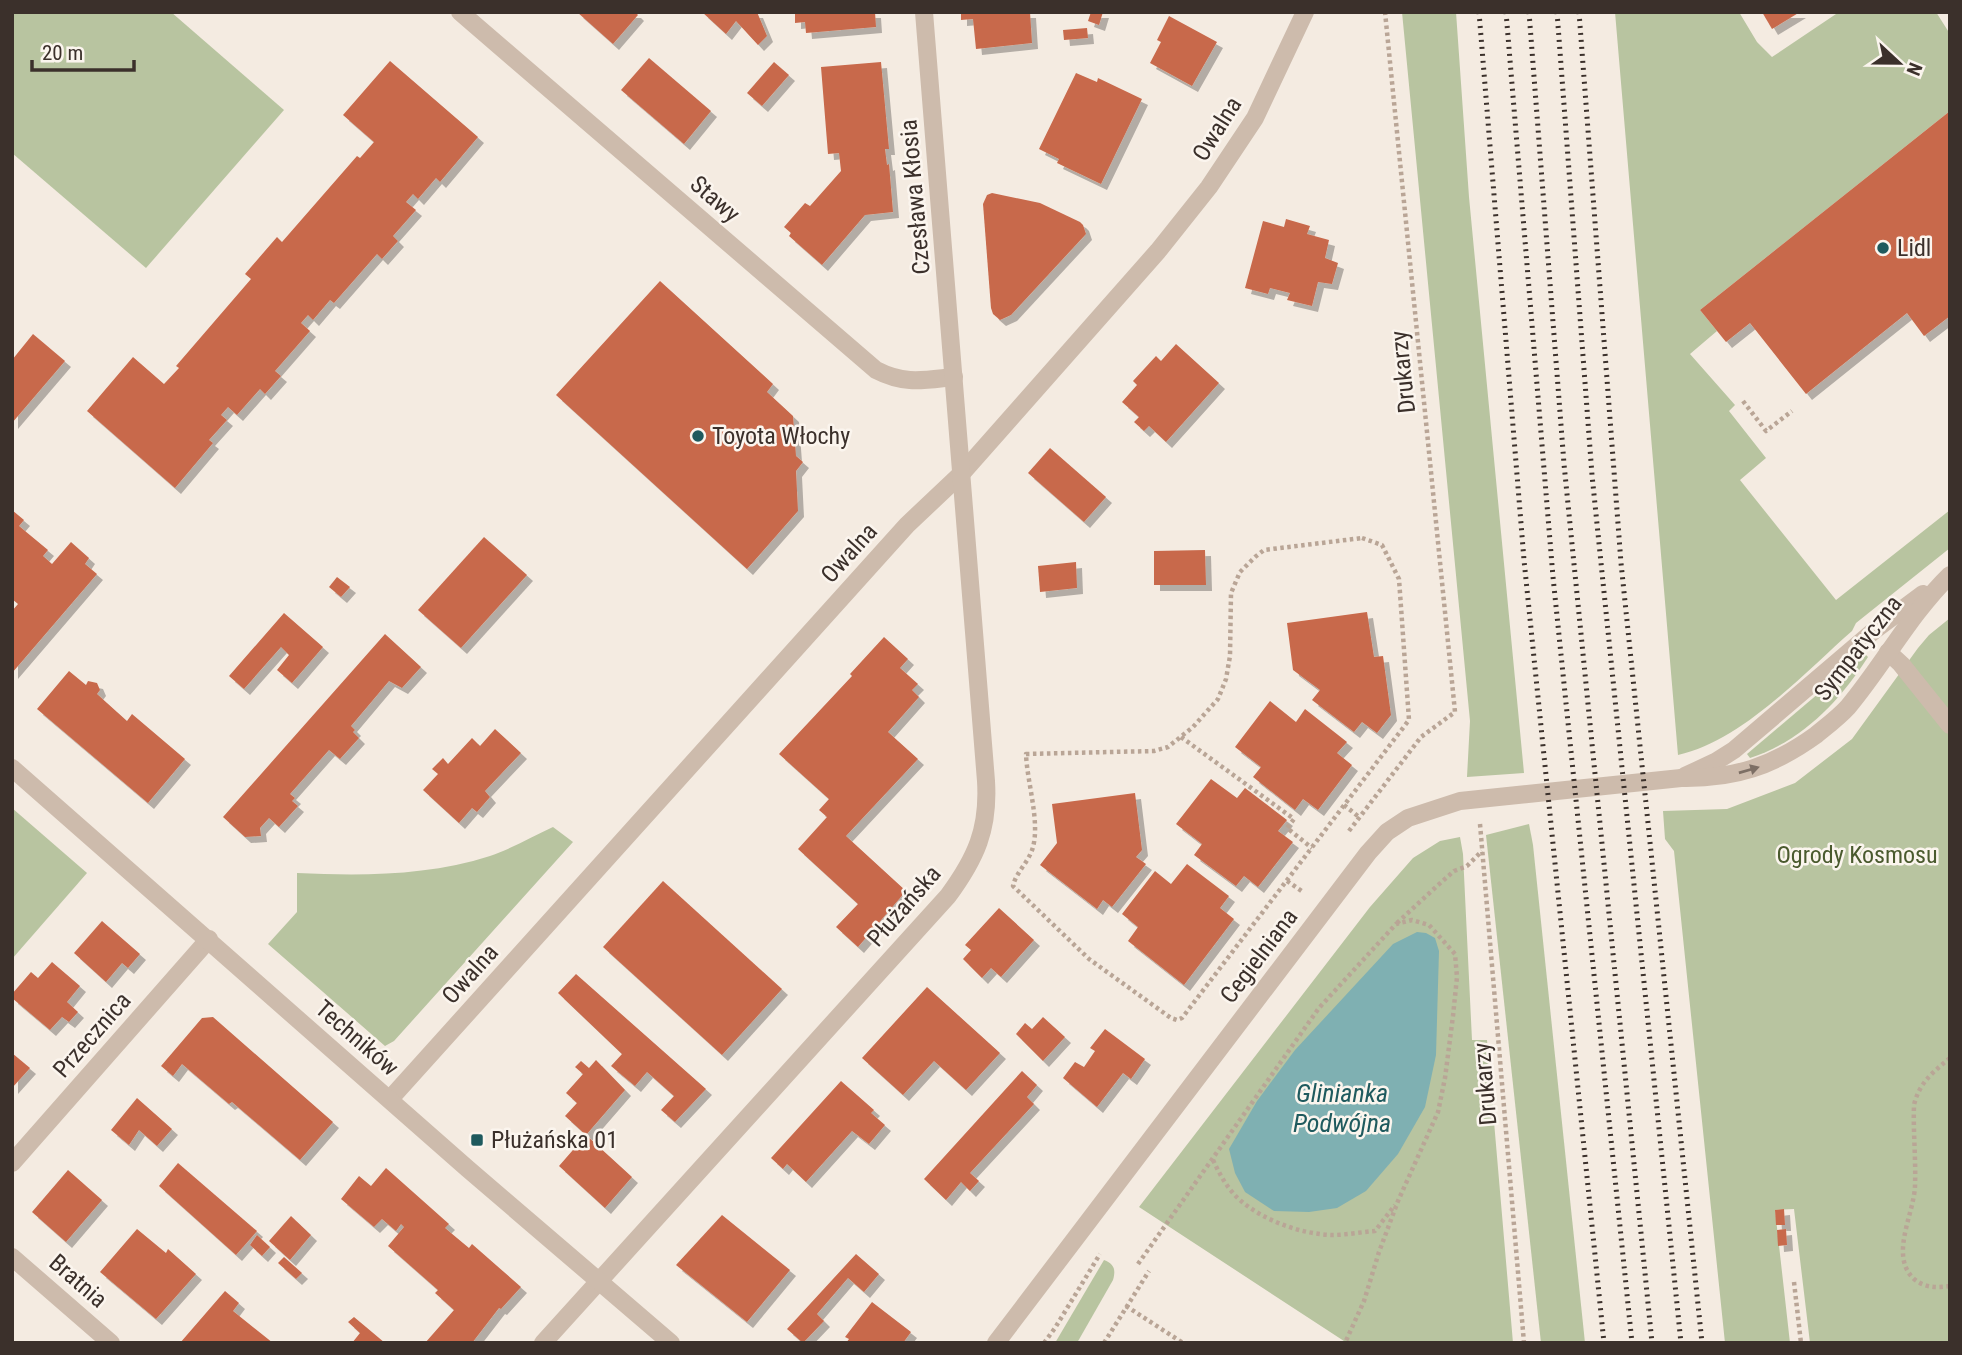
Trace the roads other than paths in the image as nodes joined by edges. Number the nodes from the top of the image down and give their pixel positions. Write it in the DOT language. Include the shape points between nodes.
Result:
graph roads {
  1 [pos="460,12"];
  2 [pos="924,12"];
  3 [pos="1305,12"];
  4 [pos="954,377"];
  5 [pos="962,473"];
  6 [pos="1950,575"];
  7 [pos="1888,652"];
  8 [pos="1950,725"];
  9 [pos="12,768"];
  10 [pos="1676,778"];
  11 [pos="209,939"];
  12 [pos="390,1099"];
  13 [pos="12,1163"];
  14 [pos="12,1257"];
  15 [pos="599,1280"];
  16 [pos="111,1343"];
  17 [pos="543,1343"];
  18 [pos="671,1343"];
  19 [pos="996,1343"];
  1 -- 4 [label="street, Stawy" via="876,370 909,382"];
  2 -- 4 [label="street, Czesława Kłosia"];
  3 -- 5 [label="street, Owalna" via="1255,118 1209,187"];
  4 -- 5 [label="street, Płużańska"];
  5 -- 12 [label="street, Owalna" via="907,525"];
  5 -- 15 [label="street, Płużańska" via="987,799 977,849 948,895"];
  6 -- 7 [label="street, Sympatyczna"];
  6 -- 10 [label="street, Sympatyczna" via="1876,629 1734,750"];
  7 -- 8 [label="street"];
  10 -- 7 [label="street, Sympatyczna, one-way" via="1709,779 1781,758 1847,708"];
  9 -- 11 [label="street, Techników"];
  10 -- 19 [label="street, Cegielniana" via="1460,801 1408,818 1387,832"];
  11 -- 12 [label="street, Techników"];
  11 -- 13 [label="street, Przecznica"];
  12 -- 15 [label="street, Techników"];
  14 -- 16 [label="street, Bratnia"];
  15 -- 17 [label="street, Płużańska"];
  15 -- 18 [label="street, Techników"];
}
